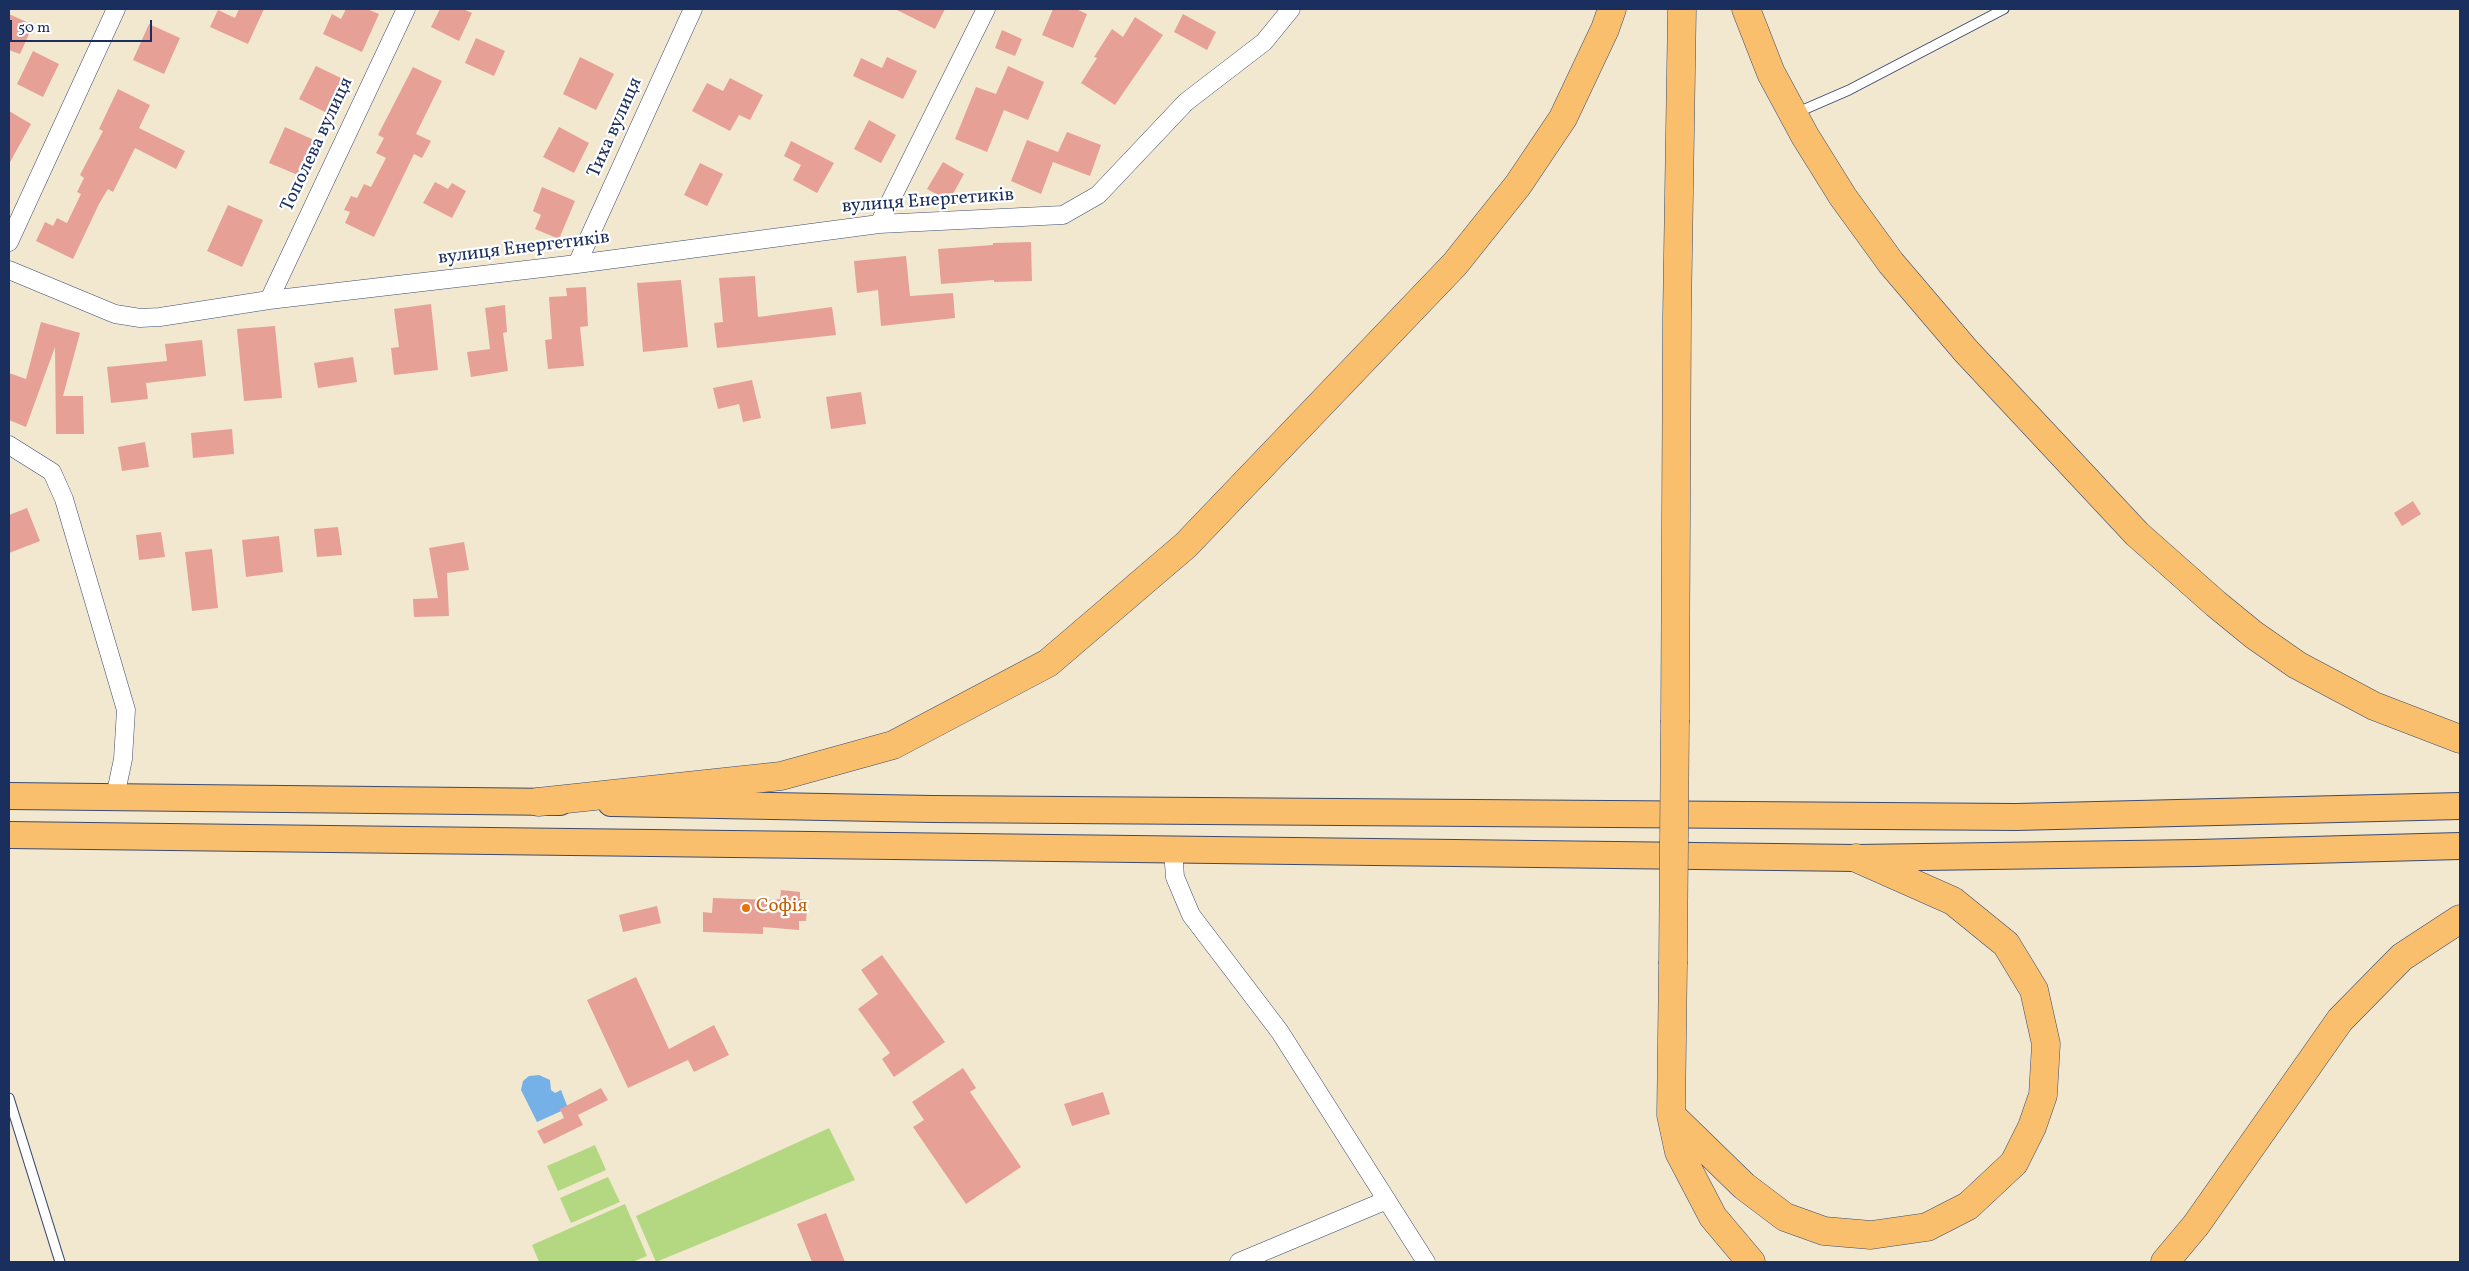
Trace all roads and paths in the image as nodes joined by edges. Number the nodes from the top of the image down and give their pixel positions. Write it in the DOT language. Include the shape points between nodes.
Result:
graph roads {
  1 [pos="116,9"];
  2 [pos="406,9"];
  3 [pos="693,9"];
  4 [pos="986,9"];
  5 [pos="1291,9"];
  6 [pos="1612,9"];
  7 [pos="1682,9"];
  8 [pos="1746,9"];
  9 [pos="2004,9"];
  10 [pos="1793,114"];
  11 [pos="879,224"];
  12 [pos="9,242"];
  13 [pos="577,264"];
  14 [pos="9,270"];
  15 [pos="270,300"];
  16 [pos="9,445"];
  17 [pos="2460,739"];
  18 [pos="9,796"];
  19 [pos="115,797"];
  20 [pos="538,802"];
  21 [pos="2460,806"];
  22 [pos="9,835"];
  23 [pos="2460,846"];
  24 [pos="1173,850"];
  25 [pos="1856,858"];
  26 [pos="2460,919"];
  27 [pos="9,1098"];
  28 [pos="1671,1115"];
  29 [pos="1387,1200"];
  30 [pos="60,1262"];
  31 [pos="1239,1262"];
  32 [pos="1426,1262"];
  33 [pos="1751,1262"];
  34 [pos="2165,1262"];
  1 -- 12 [label="street"];
  2 -- 15 [label="street, Тополева вулиця"];
  3 -- 13 [label="street, Тиха вулиця"];
  4 -- 11 [label="street"];
  5 -- 11 [label="street, вулиця Енергетиків" via="1264,42 1186,102 1098,195 1058,215"];
  6 -- 20 [label="highway" via="1562,118 1518,185 1455,264 1186,545 1048,663 893,745 781,776"];
  7 -- 28 [label="highway, bridge"];
  8 -- 10 [label="highway" via="1771,73"];
  9 -- 10 [label="lane" via="1849,90"];
  10 -- 17 [label="highway" via="1843,197 1891,263 1966,351 2137,534 2254,635 2297,665 2374,706"];
  11 -- 13 [label="street, вулиця Енергетиків"];
  13 -- 15 [label="street, вулиця Енергетиків"];
  14 -- 15 [label="street, вулиця Енергетиків" via="115,314 140,318"];
  16 -- 19 [label="street" via="52,472 64,499 126,710 123,759"];
  18 -- 19 [label="main road"];
  19 -- 20 [label="main road"];
  20 -- 21 [label="main road" via="942,810 2007,817"];
  22 -- 24 [label="main road"];
  23 -- 25 [label="main road"];
  24 -- 25 [label="main road"];
  24 -- 29 [label="street" via="1175,877 1191,915 1280,1032"];
  25 -- 28 [label="highway" via="1954,901 2006,944 2034,990 2046,1044 2043,1095 2014,1163 1968,1206 1927,1226 1871,1235 1824,1231 1785,1217 1744,1186"];
  26 -- 34 [label="highway" via="2402,957 2340,1020 2196,1225"];
  27 -- 30 [label="lane"];
  28 -- 33 [label="highway" via="1679,1152 1713,1217"];
  29 -- 31 [label="street"];
  29 -- 32 [label="street"];
}
